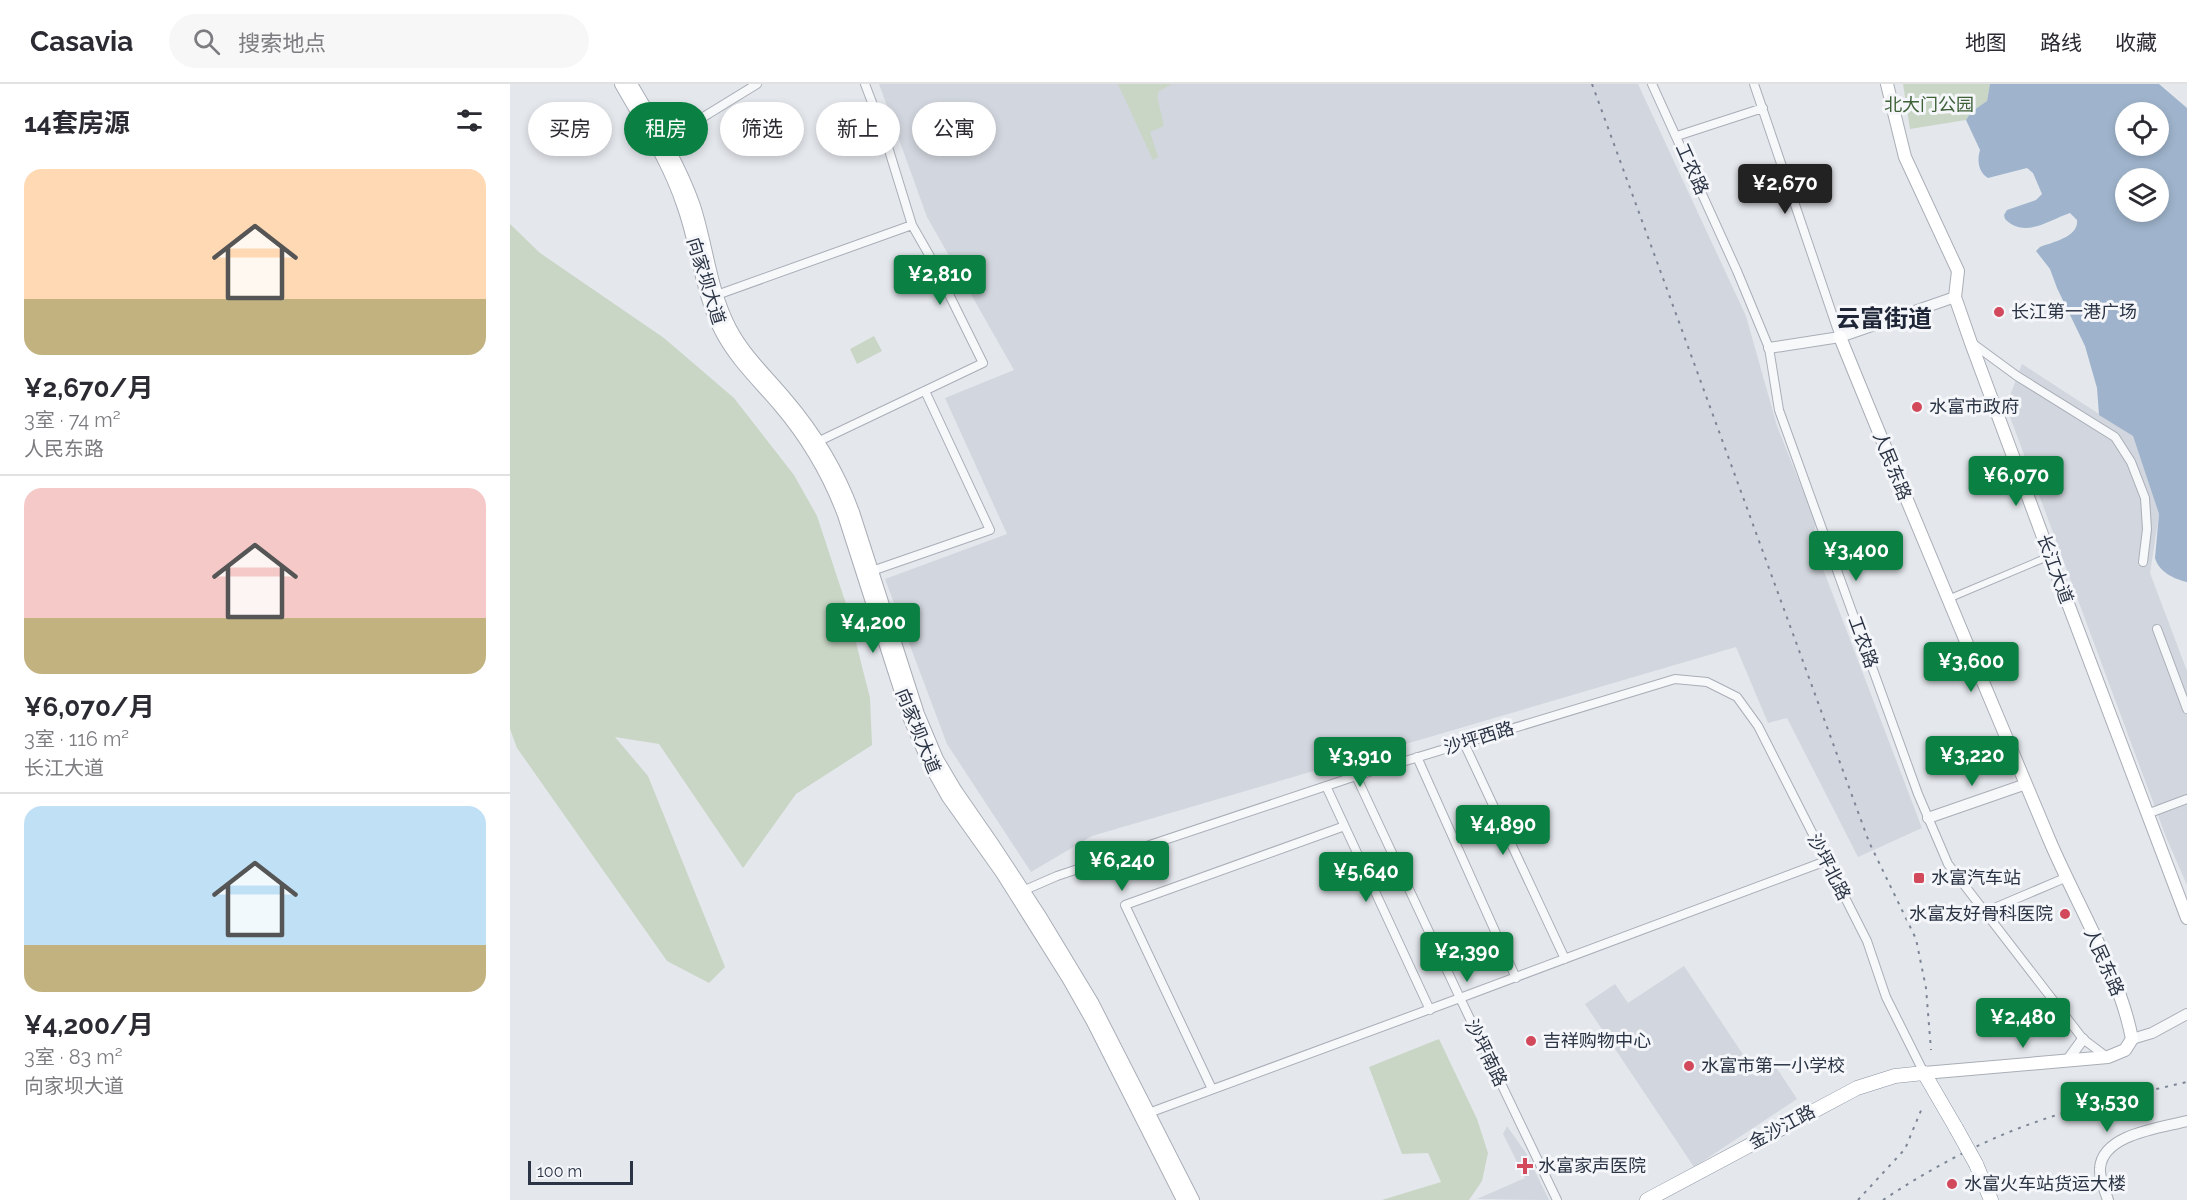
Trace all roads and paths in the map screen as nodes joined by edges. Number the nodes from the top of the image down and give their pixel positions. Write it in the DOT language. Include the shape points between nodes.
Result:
graph roads {
  1 [pos="621,84"];
  2 [pos="631,84"];
  3 [pos="757,84"];
  4 [pos="865,84"];
  5 [pos="1652,84"];
  6 [pos="1754,84"];
  7 [pos="1887,84"];
  8 [pos="633,102"];
  9 [pos="640,102"];
  10 [pos="1763,108"];
  11 [pos="708,114"];
  12 [pos="1677,136"];
  13 [pos="668,156"];
  14 [pos="912,225"];
  15 [pos="712,296"];
  16 [pos="1955,297"];
  17 [pos="1840,337"];
  18 [pos="1971,343"];
  19 [pos="1769,348"];
  20 [pos="925,390"];
  21 [pos="814,443"];
  22 [pos="2050,556"];
  23 [pos="2143,562"];
  24 [pos="867,573"];
  25 [pos="1947,599"];
  26 [pos="2157,629"];
  27 [pos="1707,682"];
  28 [pos="2187,709"];
  29 [pos="1464,743"];
  30 [pos="1417,757"];
  31 [pos="1356,776"];
  32 [pos="2026,784"];
  33 [pos="1326,786"];
  34 [pos="2187,799"];
  35 [pos="2147,814"];
  36 [pos="1928,818"];
  37 [pos="1342,827"];
  38 [pos="1826,861"];
  39 [pos="2065,878"];
  40 [pos="1020,892"];
  41 [pos="1985,912"];
  42 [pos="2187,918"];
  43 [pos="1565,959"];
  44 [pos="1516,978"];
  45 [pos="1460,999"];
  46 [pos="1430,1010"];
  47 [pos="2187,1014"];
  48 [pos="2132,1039"];
  49 [pos="2083,1040"];
  50 [pos="2108,1057"];
  51 [pos="2067,1060"];
  52 [pos="1924,1073"];
  53 [pos="1212,1089"];
  54 [pos="1144,1114"];
  55 [pos="2187,1121"];
  56 [pos="1183,1200"];
  57 [pos="1193,1200"];
  58 [pos="1557,1200"];
  59 [pos="1647,1200"];
  60 [pos="1991,1200"];
  61 [pos="2108,1200"];
  1 -- 8 [label="main road, 向家坝大道"];
  2 -- 9 [label="main road, 向家坝大道"];
  3 -- 11 [label="street"];
  4 -- 14 [label="street"];
  5 -- 12 [label="street, 工农路"];
  6 -- 10 [label="street, 人民东路"];
  7 -- 16 [label="main road, 长江大道" via="1905,157 1958,271"];
  10 -- 12 [label="street"];
  10 -- 17 [label="street, 人民东路"];
  12 -- 19 [label="street, 工农路"];
  13 -- 15 [label="main road, 向家坝大道" via="693,203"];
  14 -- 15 [label="street"];
  14 -- 20 [label="street" via="983,363"];
  15 -- 21 [label="main road, 向家坝大道" via="743,349 798,412"];
  16 -- 17 [label="street"];
  16 -- 18 [label="main road, 长江大道"];
  17 -- 19 [label="street"];
  17 -- 25 [label="main road, 人民东路"];
  18 -- 22 [label="main road, 长江大道"];
  18 -- 23 [label="street" via="2115,437 2131,462 2145,498"];
  19 -- 36 [label="street, 工农路" via="1779,410"];
  20 -- 21 [label="street"];
  20 -- 24 [label="street" via="990,530"];
  21 -- 24 [label="main road, 向家坝大道" via="848,498"];
  22 -- 25 [label="street"];
  22 -- 35 [label="main road, 长江大道"];
  24 -- 40 [label="main road, 向家坝大道" via="933,751"];
  25 -- 32 [label="main road, 人民东路"];
  26 -- 28 [label="street"];
  27 -- 29 [label="street, 沙坪西路" via="1675,679"];
  27 -- 38 [label="street, 沙坪北路" via="1737,697 1758,726"];
  29 -- 30 [label="street, 沙坪西路"];
  29 -- 43 [label="street"];
  30 -- 31 [label="street, 沙坪西路"];
  30 -- 44 [label="street"];
  31 -- 33 [label="street, 沙坪西路"];
  31 -- 45 [label="street, 沙坪南路"];
  32 -- 36 [label="street"];
  32 -- 39 [label="main road, 人民东路"];
  33 -- 40 [label="street, 沙坪西路" via="1068,872"];
  33 -- 46 [label="street"];
  34 -- 35 [label="street"];
  35 -- 42 [label="main road, 长江大道"];
  36 -- 41 [label="street, 工农路" via="1948,864"];
  37 -- 53 [label="street" via="1125,905"];
  38 -- 43 [label="street"];
  38 -- 52 [label="street, 沙坪北路" via="1867,941 1886,997"];
  39 -- 41 [label="street"];
  39 -- 48 [label="main road, 人民东路" via="2105,961 2129,1020"];
  40 -- 54 [label="main road, 向家坝大道" via="1092,1002"];
  41 -- 49 [label="street, 工农路"];
  43 -- 44 [label="street"];
  44 -- 45 [label="street"];
  45 -- 46 [label="street"];
  45 -- 58 [label="street, 沙坪南路"];
  46 -- 53 [label="street"];
  47 -- 48 [label="street"];
  48 -- 50 [label="main road" via="2125,1050"];
  49 -- 50 [label="street, 工农路"];
  49 -- 51 [label="street"];
  50 -- 51 [label="main road"];
  51 -- 52 [label="main road"];
  52 -- 59 [label="highway, 金沙江路" via="1895,1076 1857,1088"];
  52 -- 60 [label="highway, bridge" via="1976,1164"];
  53 -- 54 [label="street"];
  54 -- 56 [label="main road, 向家坝大道"];
  54 -- 57 [label="main road, 向家坝大道"];
  55 -- 61 [label="street" via="2126,1137 2105,1152 2100,1169"];
}
